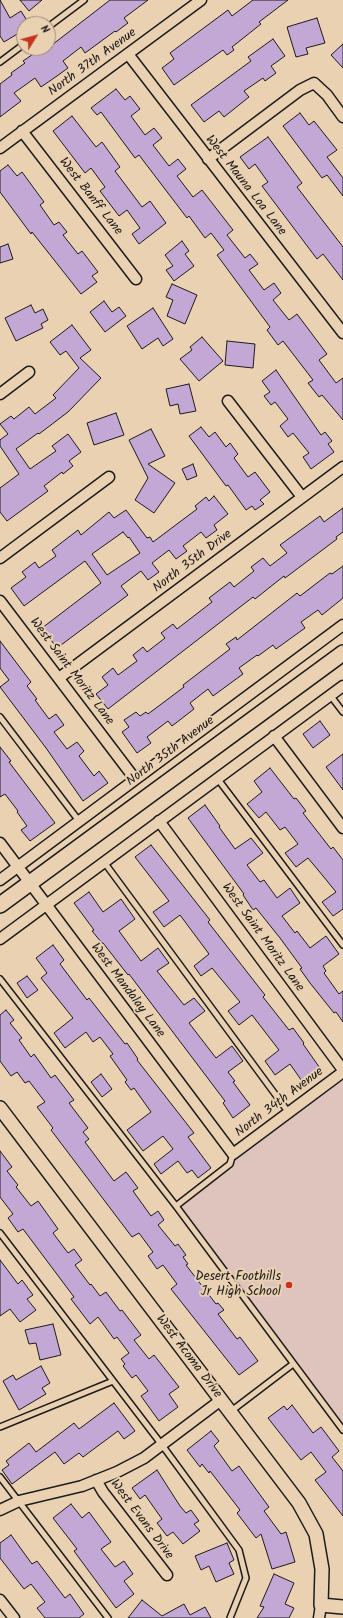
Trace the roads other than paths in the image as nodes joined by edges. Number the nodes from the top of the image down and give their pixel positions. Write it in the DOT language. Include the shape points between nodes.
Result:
graph roads {
  1 [pos="84,0"];
  2 [pos="200,0"];
  3 [pos="56,21"];
  4 [pos="16,50"];
  5 [pos="128,54"];
  6 [pos="0,62"];
  7 [pos="343,117"];
  8 [pos="22,131"];
  9 [pos="0,148"];
  10 [pos="208,159"];
  11 [pos="136,279"];
  12 [pos="343,333"];
  13 [pos="29,372"];
  14 [pos="0,394"];
  15 [pos="228,400"];
  16 [pos="343,467"];
  17 [pos="109,478"];
  18 [pos="302,498"];
  19 [pos="0,558"];
  20 [pos="0,601"];
  21 [pos="343,625"];
  22 [pos="343,652"];
  23 [pos="59,678"];
  24 [pos="343,686"];
  25 [pos="330,695"];
  26 [pos="343,712"];
  27 [pos="0,717"];
  28 [pos="274,736"];
  29 [pos="217,778"];
  30 [pos="136,779"];
  31 [pos="80,821"];
  32 [pos="159,821"];
  33 [pos="343,828"];
  34 [pos="0,843"];
  35 [pos="104,862"];
  36 [pos="18,866"];
  37 [pos="0,880"];
  38 [pos="31,883"];
  39 [pos="0,905"];
  40 [pos="47,905"];
  41 [pos="0,939"];
  42 [pos="343,945"];
  43 [pos="0,979"];
  44 [pos="343,1071"];
  45 [pos="0,1108"];
  46 [pos="289,1113"];
  47 [pos="234,1154"];
  48 [pos="176,1206"];
  49 [pos="0,1233"];
  50 [pos="293,1364"];
  51 [pos="112,1381"];
  52 [pos="221,1400"];
  53 [pos="230,1412"];
  54 [pos="0,1426"];
  55 [pos="343,1430"];
  56 [pos="162,1445"];
  57 [pos="0,1477"];
  58 [pos="96,1480"];
  59 [pos="19,1501"];
  60 [pos="0,1510"];
  61 [pos="166,1575"];
  62 [pos="0,1600"];
  63 [pos="321,1605"];
  64 [pos="343,1607"];
  65 [pos="14,1618"];
  66 [pos="108,1618"];
  67 [pos="230,1618"];
  68 [pos="319,1618"];
  1 -- 3 [label="lane"];
  2 -- 5 [label="street, North 37th Avenue"];
  4 -- 6 [label="lane"];
  5 -- 8 [label="street, North 37th Avenue"];
  5 -- 10 [label="street, West Mauna Loa Lane"];
  7 -- 10 [label="street" via="327,95 314,84 300,90"];
  8 -- 9 [label="street, North 37th Avenue"];
  8 -- 11 [label="street, West Banff Lane"];
  10 -- 12 [label="street, West Mauna Loa Lane"];
  13 -- 14 [label="street"];
  15 -- 18 [label="street"];
  16 -- 18 [label="street, North 35th Drive"];
  17 -- 19 [label="street"];
  18 -- 23 [label="street, North 35th Drive"];
  20 -- 23 [label="street, West Saint Moritz Lane"];
  21 -- 30 [label="street, North 35th Avenue"];
  22 -- 38 [label="main road, North 35th Avenue"];
  23 -- 30 [label="street, West Saint Moritz Lane"];
  24 -- 25 [label="street"];
  25 -- 26 [label="lane"];
  25 -- 28 [label="street"];
  27 -- 31 [label="lane"];
  28 -- 29 [label="street"];
  28 -- 33 [label="street"];
  29 -- 32 [label="street"];
  29 -- 42 [label="lane"];
  30 -- 31 [label="street, North 35th Avenue"];
  31 -- 36 [label="street, North 35th Avenue"];
  32 -- 35 [label="street"];
  32 -- 44 [label="street, West Saint Moritz Lane"];
  34 -- 36 [label="street, West Mandalay Lane"];
  35 -- 40 [label="street"];
  35 -- 46 [label="lane"];
  36 -- 37 [label="street, North 35th Avenue"];
  36 -- 38 [label="street, West Mandalay Lane"];
  38 -- 39 [label="main road, North 35th Avenue"];
  38 -- 40 [label="street, West Mandalay Lane"];
  40 -- 41 [label="street"];
  40 -- 47 [label="street, West Mandalay Lane"];
  43 -- 48 [label="lane"];
  44 -- 46 [label="street, North 34th Avenue"];
  45 -- 52 [label="street, West Acoma Drive"];
  46 -- 47 [label="street, North 34th Avenue"];
  47 -- 48 [label="lane" via="230,1164"];
  48 -- 50 [label="lane"];
  49 -- 51 [label="lane"];
  50 -- 53 [label="lane"];
  50 -- 55 [label="lane"];
  51 -- 54 [label="lane"];
  51 -- 56 [label="lane"];
  52 -- 53 [label="street, West Acoma Drive"];
  52 -- 56 [label="street"];
  53 -- 63 [label="street, West Acoma Drive" via="299,1503 316,1534 322,1569"];
  56 -- 58 [label="street" via="144,1458"];
  56 -- 67 [label="lane" via="239,1550 246,1578"];
  57 -- 59 [label="lane"];
  58 -- 59 [label="street" via="82,1486"];
  58 -- 61 [label="street, West Evans Drive"];
  59 -- 60 [label="street"];
  59 -- 66 [label="lane"];
  62 -- 65 [label="street"];
  63 -- 64 [label="street"];
  63 -- 68 [label="street"];
}
